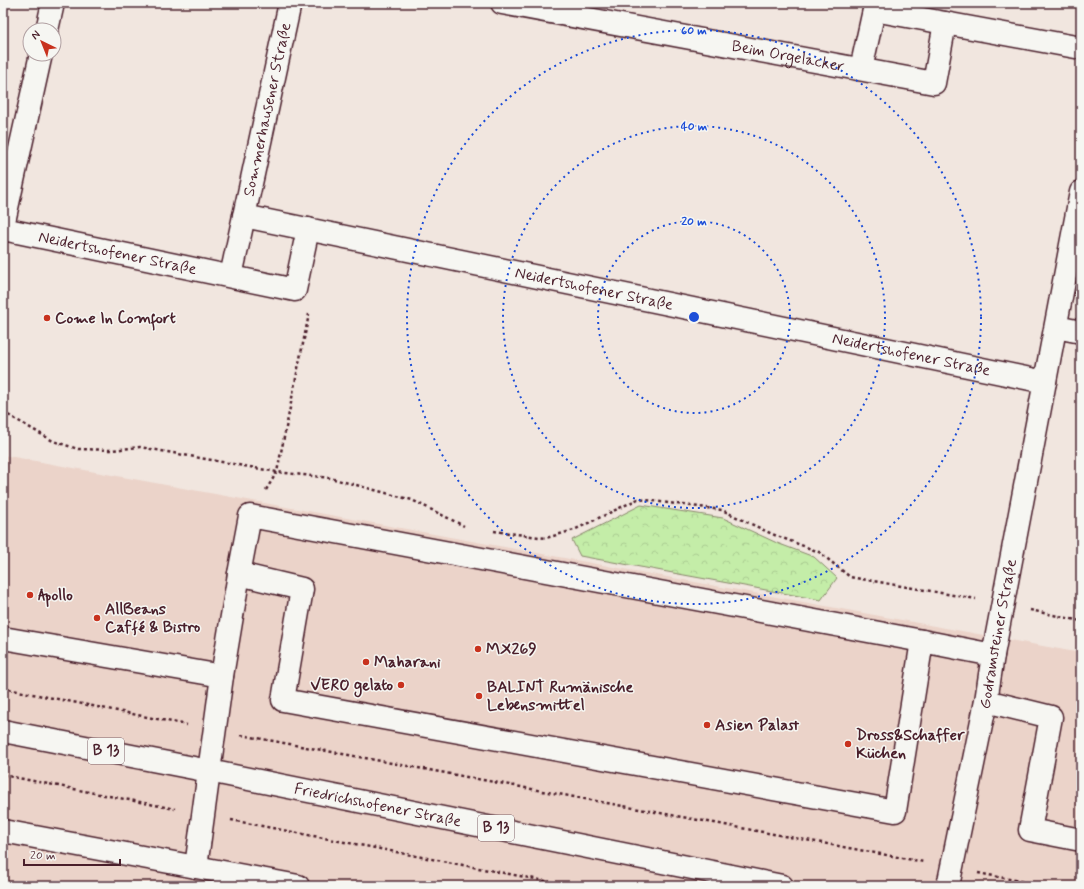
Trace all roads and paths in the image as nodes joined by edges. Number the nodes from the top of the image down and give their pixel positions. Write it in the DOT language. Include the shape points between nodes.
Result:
graph roads {
  1 [pos="52,3"];
  2 [pos="290,3"];
  3 [pos="502,3"];
  4 [pos="874,6"];
  5 [pos="48,22"];
  6 [pos="945,23"];
  7 [pos="1081,48"];
  8 [pos="39,62"];
  9 [pos="862,69"];
  10 [pos="1081,192"];
  11 [pos="244,216"];
  12 [pos="3,226"];
  13 [pos="308,229"];
  14 [pos="3,230"];
  15 [pos="231,276"];
  16 [pos="295,290"];
  17 [pos="1056,327"];
  18 [pos="1081,332"];
  19 [pos="1045,382"];
  20 [pos="3,412"];
  21 [pos="277,472"];
  22 [pos="466,527"];
  23 [pos="488,530"];
  24 [pos="239,574"];
  25 [pos="1002,604"];
  26 [pos="1081,621"];
  27 [pos="3,638"];
  28 [pos="922,641"];
  29 [pos="993,655"];
  30 [pos="222,676"];
  31 [pos="3,688"];
  32 [pos="986,701"];
  33 [pos="215,730"];
  34 [pos="3,732"];
  35 [pos="209,771"];
  36 [pos="3,775"];
  37 [pos="203,815"];
  38 [pos="3,831"];
  39 [pos="1081,840"];
  40 [pos="196,867"];
  41 [pos="950,877"];
  42 [pos="298,886"];
  43 [pos="571,886"];
  44 [pos="782,886"];
  45 [pos="1046,886"];
  1 -- 5 [label="street"];
  2 -- 11 [label="street, Sommerhausener Straße"];
  3 -- 9 [label="street, Beim Orgelacker"];
  4 -- 6 [label="street, Beim Orgelacker"];
  4 -- 9 [label="street, Beim Orgelacker"];
  6 -- 7 [label="street, Beim Orgelacker"];
  6 -- 9 [label="street, Beim Orgelacker" via="934,83"];
  8 -- 12 [label="street"];
  10 -- 17 [label="street"];
  11 -- 13 [label="street, Neidertshofener Straße"];
  11 -- 15 [label="street"];
  13 -- 16 [label="street"];
  13 -- 19 [label="street, Neidertshofener Straße"];
  14 -- 15 [label="street, Neidertshofener Straße"];
  15 -- 16 [label="street, Neidertshofener Straße"];
  16 -- 21 [label="path" via="309,311"];
  17 -- 18 [label="street"];
  17 -- 19 [label="street"];
  19 -- 25 [label="street, Godramsteiner Straße"];
  20 -- 21 [label="path" via="53,441 78,449 112,450 140,447"];
  21 -- 22 [label="path" via="330,478 412,500"];
  23 -- 25 [label="path" via="546,538 574,530 638,499 722,510 772,534 819,552 850,578"];
  24 -- 28 [label="street" via="250,516"];
  24 -- 28 [label="street" via="302,589 283,700 895,811"];
  24 -- 30 [label="street"];
  25 -- 26 [label="path"];
  25 -- 29 [label="street, Godramsteiner Straße"];
  27 -- 30 [label="street"];
  28 -- 29 [label="street"];
  29 -- 32 [label="street, Godramsteiner Straße"];
  30 -- 33 [label="street"];
  31 -- 33 [label="path"];
  32 -- 39 [label="street" via="1051,717 1030,830"];
  32 -- 41 [label="street, Godramsteiner Straße"];
  33 -- 35 [label="street"];
  33 -- 41 [label="path"];
  34 -- 35 [label="street, Friedrichshofener Straße / B 13"];
  35 -- 37 [label="street"];
  35 -- 44 [label="street, Friedrichshofener Straße / B 13"];
  36 -- 37 [label="path"];
  37 -- 40 [label="street"];
  37 -- 43 [label="path"];
  38 -- 40 [label="street"];
  40 -- 42 [label="street"];
  41 -- 45 [label="path"];
}
